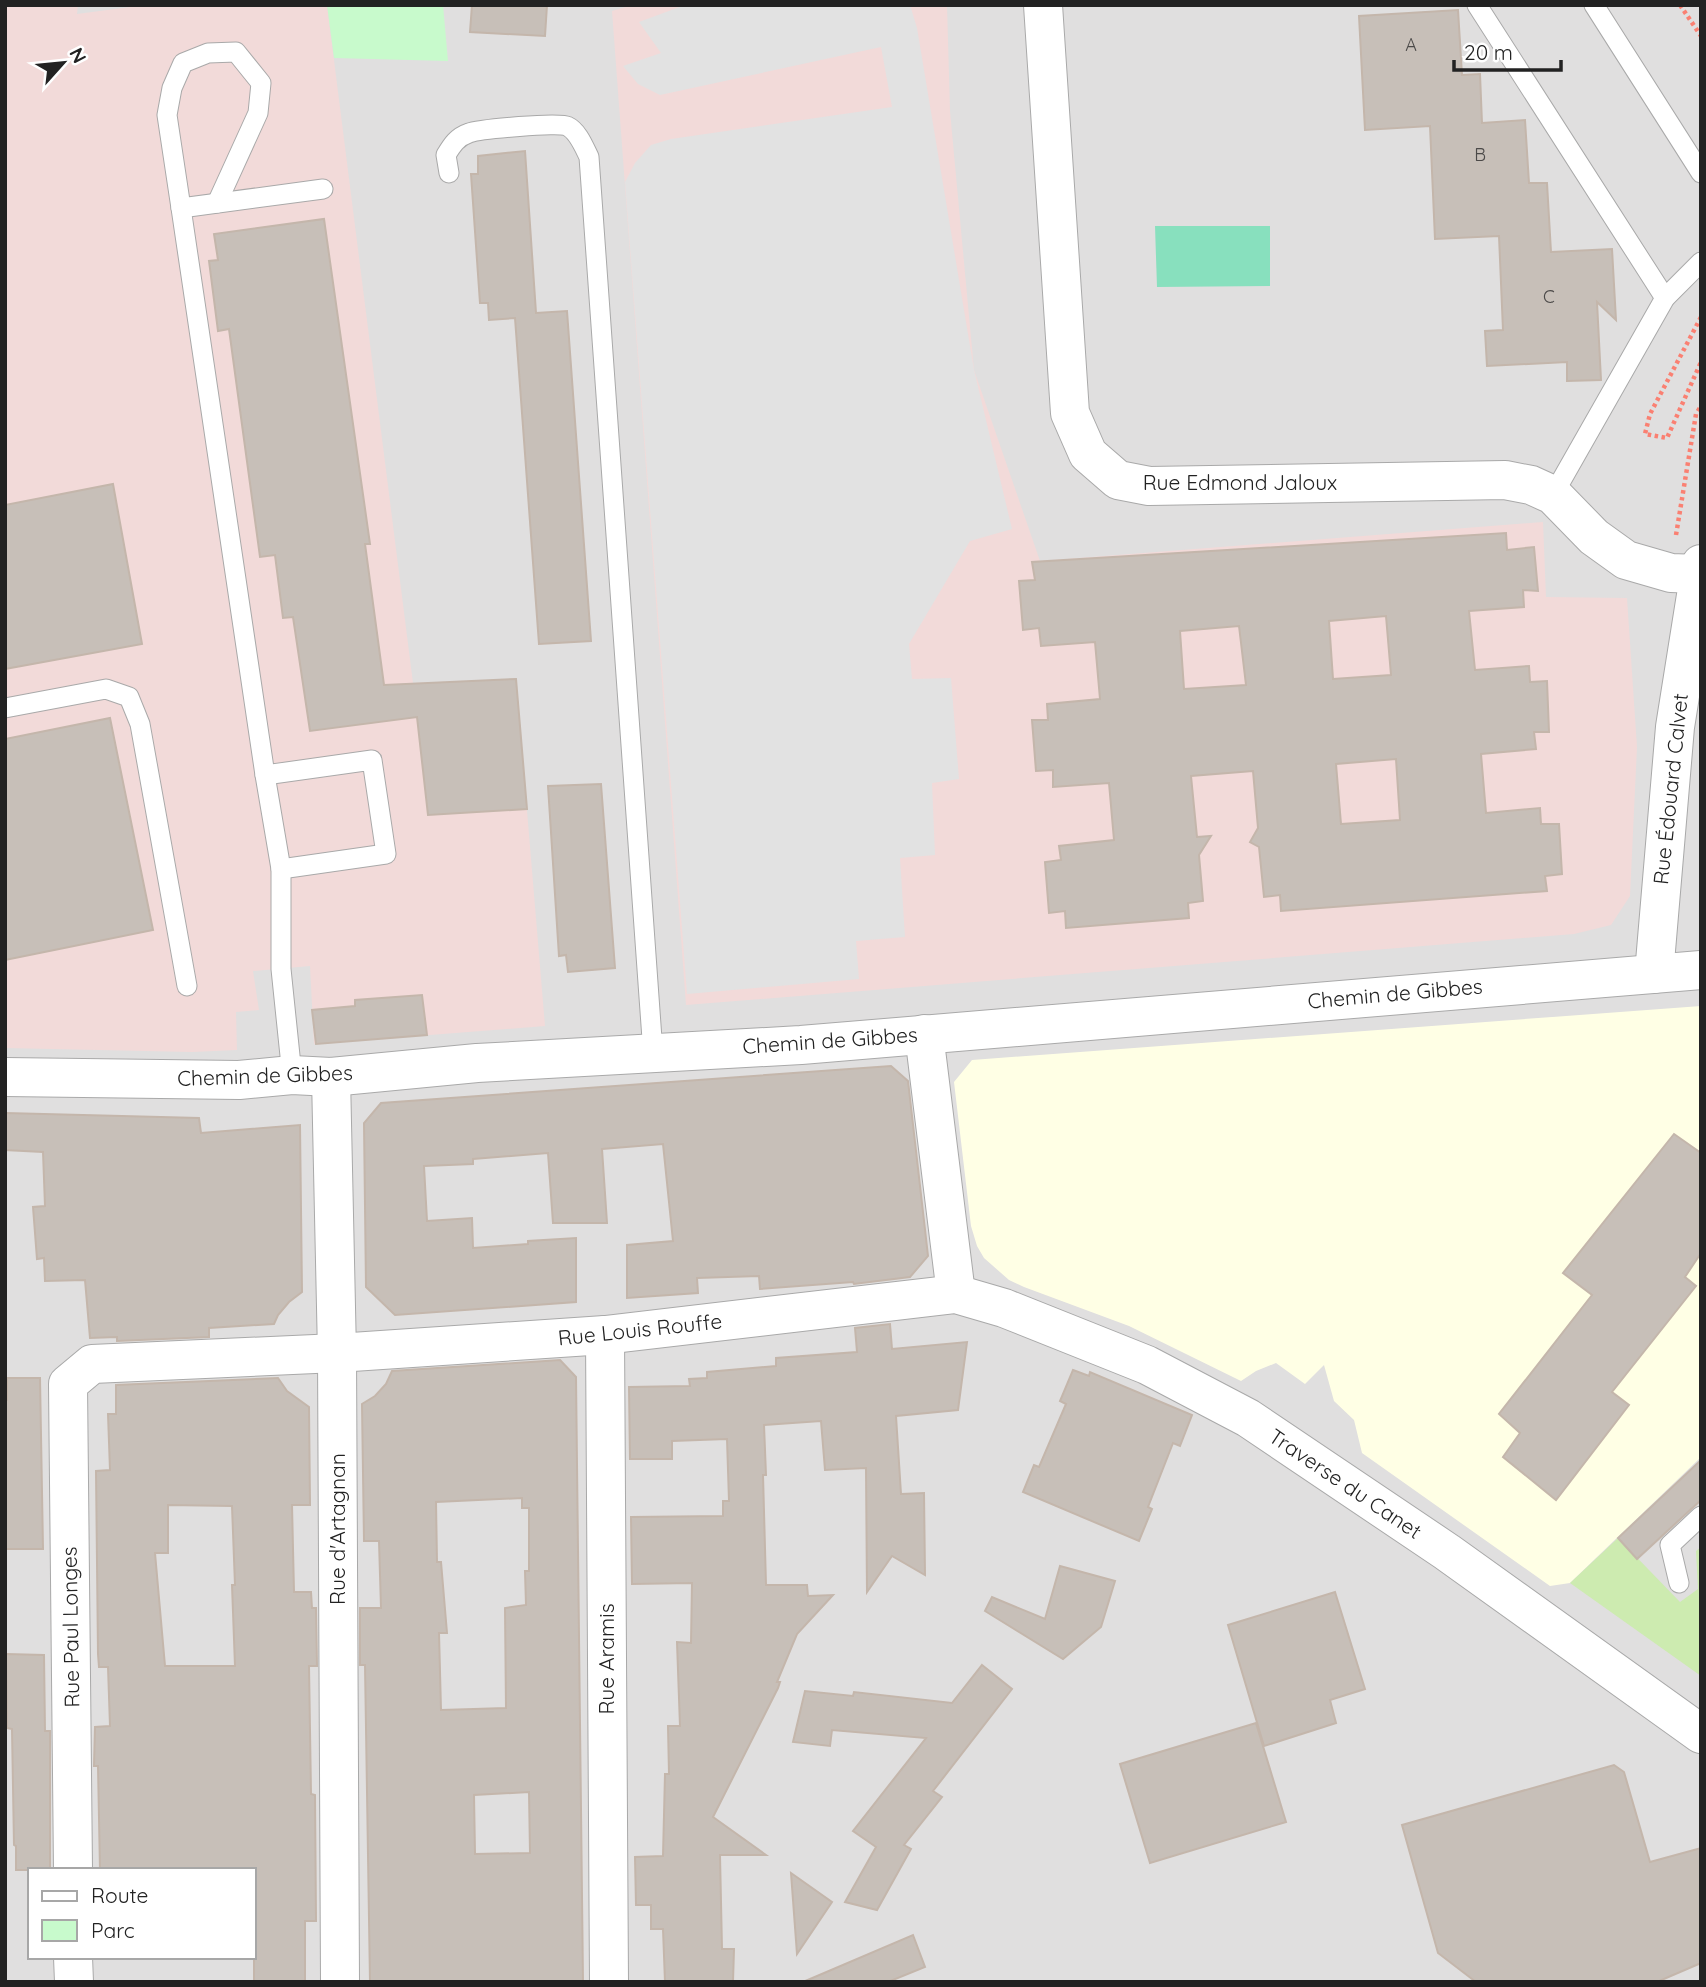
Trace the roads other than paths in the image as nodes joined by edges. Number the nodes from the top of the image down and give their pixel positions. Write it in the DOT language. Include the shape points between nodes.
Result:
graph roads {
  1 [pos="1043,5"];
  2 [pos="1477,5"];
  3 [pos="1594,5"];
  4 [pos="449,173"];
  5 [pos="1701,173"];
  6 [pos="323,189"];
  7 [pos="217,203"];
  8 [pos="181,208"];
  9 [pos="1701,262"];
  10 [pos="1665,298"];
  11 [pos="1553,495"];
  12 [pos="1690,570"];
  13 [pos="5,708"];
  14 [pos="265,775"];
  15 [pos="281,869"];
  16 [pos="1701,970"];
  17 [pos="1654,974"];
  18 [pos="187,986"];
  19 [pos="924,1034"];
  20 [pos="653,1053"];
  21 [pos="292,1075"];
  22 [pos="331,1076"];
  23 [pos="5,1077"];
  24 [pos="956,1294"];
  25 [pos="605,1335"];
  26 [pos="337,1353"];
  27 [pos="68,1384"];
  28 [pos="1701,1516"];
  29 [pos="1679,1583"];
  30 [pos="1701,1734"];
  31 [pos="73,1868"];
  32 [pos="74,1959"];
  33 [pos="74,1982"];
  34 [pos="340,1982"];
  35 [pos="610,1982"];
  1 -- 11 [label="street, Rue Edmond Jaloux" via="1070,413 1088,454 1118,480 1149,486 1504,480"];
  2 -- 10 [label="lane"];
  3 -- 5 [label="lane"];
  4 -- 20 [label="lane" via="446,155 454,141 469,132 567,126 589,157"];
  6 -- 7 [label="lane"];
  7 -- 8 [label="lane"];
  7 -- 8 [label="lane" via="258,113 261,83 236,52 208,54 183,63 172,88 167,115"];
  8 -- 14 [label="lane"];
  9 -- 10 [label="lane"];
  10 -- 11 [label="lane"];
  11 -- 12 [label="street, Rue Edmond Jaloux" via="1594,537 1626,560"];
  12 -- 17 [label="street, Rue Édouard Calvet"];
  13 -- 18 [label="lane" via="106,689 129,697 140,724"];
  14 -- 15 [label="lane"];
  14 -- 15 [label="lane" via="372,760 386,854"];
  15 -- 21 [label="lane" via="281,969"];
  16 -- 17 [label="street, Chemin de Gibbes"];
  17 -- 19 [label="street, Chemin de Gibbes"];
  19 -- 20 [label="street, Chemin de Gibbes"];
  19 -- 24 [label="street"];
  20 -- 22 [label="street, Chemin de Gibbes"];
  21 -- 22 [label="street, Chemin de Gibbes"];
  21 -- 23 [label="street, Chemin de Gibbes" via="239,1080"];
  22 -- 26 [label="street, Rue d'Artagnan"];
  24 -- 25 [label="street, Rue Louis Rouffe"];
  24 -- 30 [label="street, Traverse du Canet" via="1004,1308 1147,1365 1248,1418 1447,1552"];
  25 -- 26 [label="street, Rue Louis Rouffe"];
  25 -- 35 [label="street, Rue Aramis"];
  26 -- 27 [label="street, Rue Louis Rouffe" via="92,1364"];
  26 -- 34 [label="street, Rue d'Artagnan"];
  27 -- 31 [label="street, Rue Paul Longes"];
  28 -- 29 [label="lane" via="1670,1545"];
  32 -- 33 [label="street"];
}
